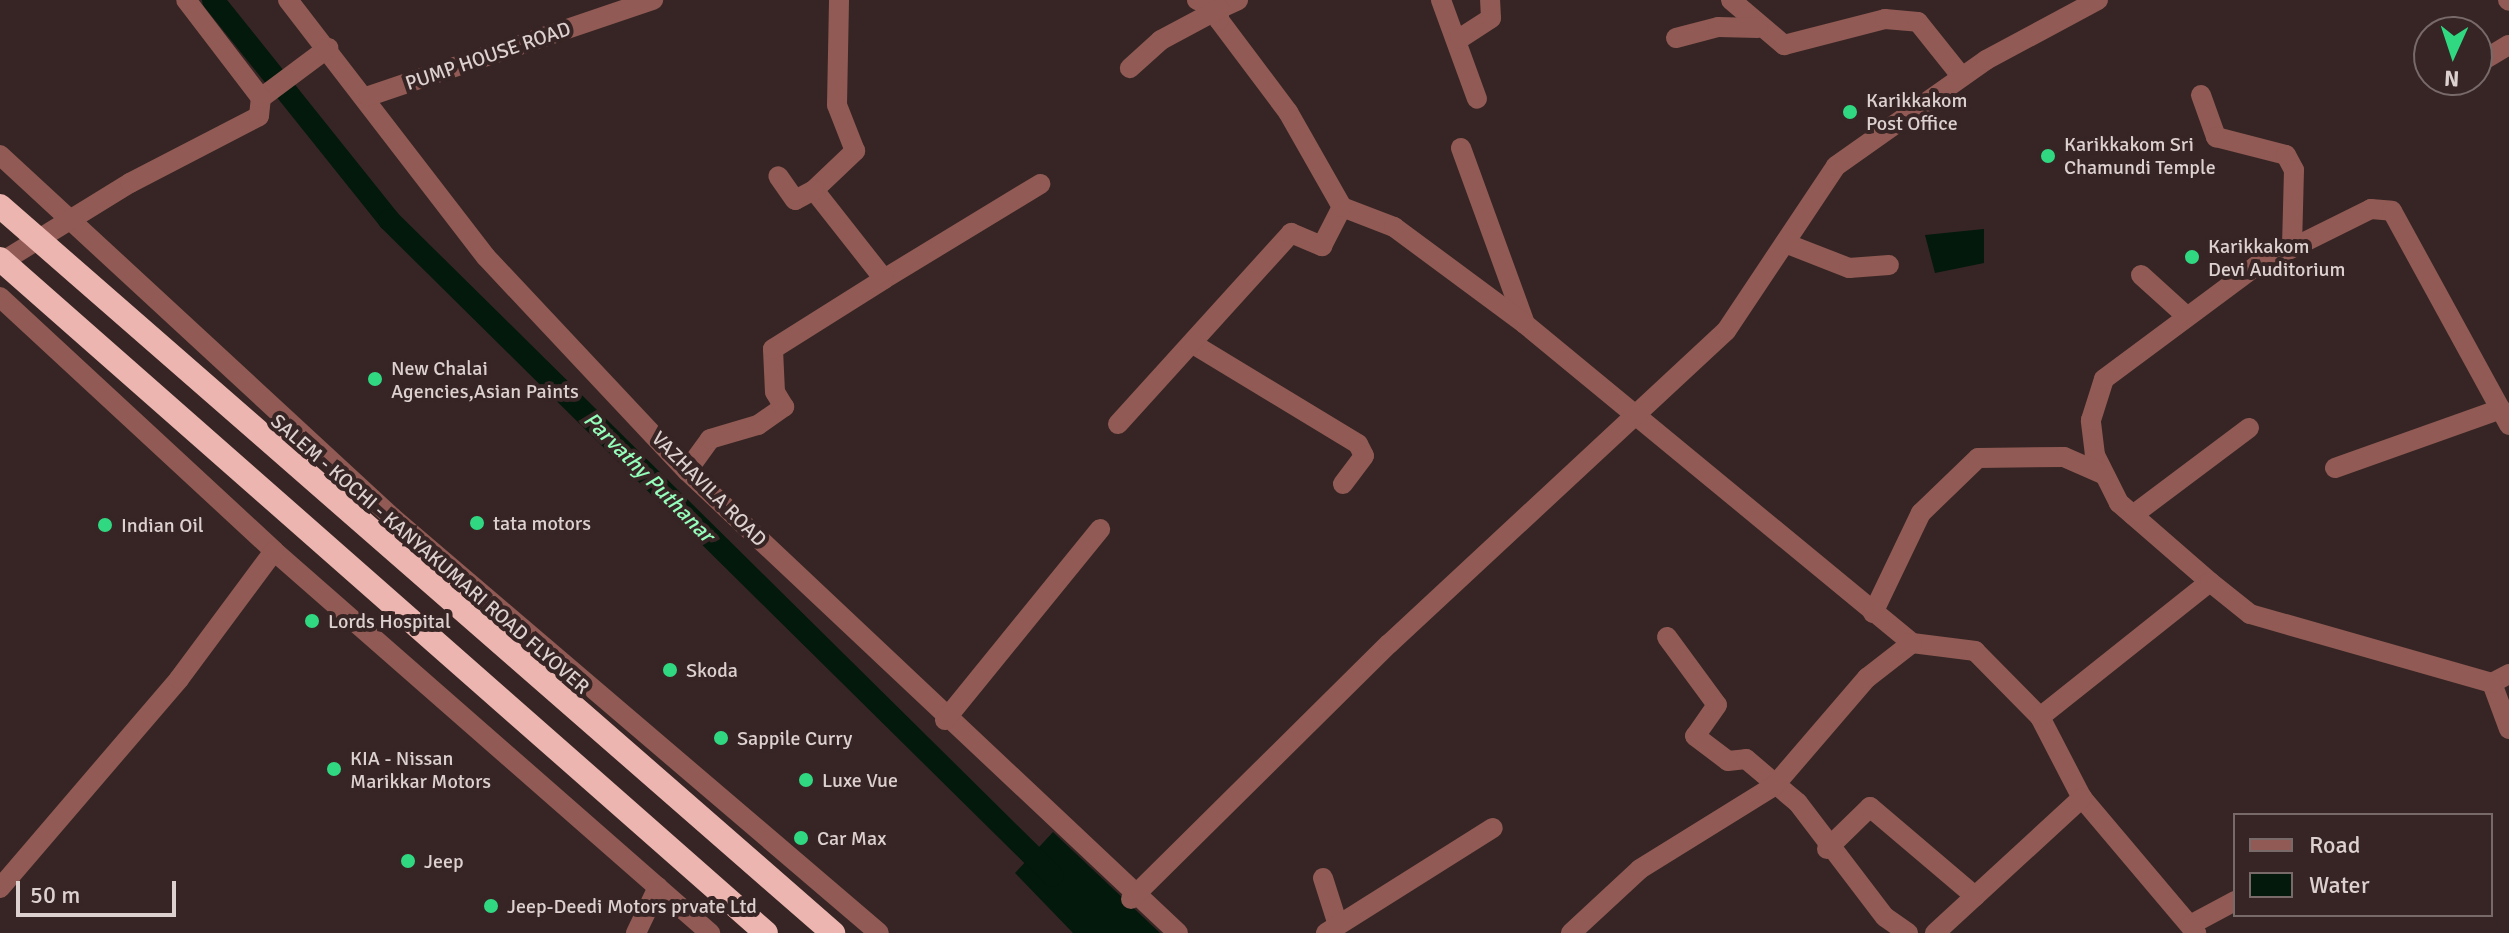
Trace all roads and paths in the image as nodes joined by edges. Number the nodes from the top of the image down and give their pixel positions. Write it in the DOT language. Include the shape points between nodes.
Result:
graph roads {
  1 [pos="186,0"];
  2 [pos="288,0"];
  3 [pos="653,0"];
  4 [pos="839,0"];
  5 [pos="1197,0"];
  6 [pos="1441,0"];
  7 [pos="1490,0"];
  8 [pos="1731,0"];
  9 [pos="2098,0"];
  10 [pos="1228,4"];
  11 [pos="1758,28"];
  12 [pos="1676,38"];
  13 [pos="1459,39"];
  14 [pos="328,48"];
  15 [pos="1130,68"];
  16 [pos="1962,77"];
  17 [pos="2201,95"];
  18 [pos="369,96"];
  19 [pos="1477,99"];
  20 [pos="260,107"];
  21 [pos="1461,148"];
  22 [pos="0,155"];
  23 [pos="778,176"];
  24 [pos="1040,184"];
  25 [pos="814,190"];
  26 [pos="0,206"];
  27 [pos="1342,207"];
  28 [pos="67,219"];
  29 [pos="34,240"];
  30 [pos="1785,243"];
  31 [pos="2292,248"];
  32 [pos="1,261"];
  33 [pos="1889,265"];
  34 [pos="2141,275"];
  35 [pos="884,279"];
  36 [pos="0,297"];
  37 [pos="2184,314"];
  38 [pos="1525,324"];
  39 [pos="1193,344"];
  40 [pos="1638,411"];
  41 [pos="2505,417"];
  42 [pos="1118,424"];
  43 [pos="2249,428"];
  44 [pos="2335,468"];
  45 [pos="687,471"];
  46 [pos="2103,474"];
  47 [pos="1343,484"];
  48 [pos="2133,515"];
  49 [pos="1100,529"];
  50 [pos="274,551"];
  51 [pos="2210,582"];
  52 [pos="1873,613"];
  53 [pos="1667,637"];
  54 [pos="1912,643"];
  55 [pos="2500,678"];
  56 [pos="2040,717"];
  57 [pos="945,720"];
  58 [pos="2509,729"];
  59 [pos="1774,786"];
  60 [pos="2082,798"];
  61 [pos="1493,828"];
  62 [pos="1827,849"];
  63 [pos="1323,878"];
  64 [pos="658,887"];
  65 [pos="0,888"];
  66 [pos="1134,895"];
  67 [pos="1975,896"];
  68 [pos="2233,902"];
  69 [pos="1332,929"];
  70 [pos="2193,929"];
  71 [pos="636,933"];
  72 [pos="710,933"];
  73 [pos="766,933"];
  74 [pos="833,933"];
  75 [pos="879,933"];
  76 [pos="1178,933"];
  77 [pos="1571,933"];
  78 [pos="1908,933"];
  79 [pos="1935,933"];
  1 -- 20 [label="street"];
  2 -- 14 [label="street, VAZHAVILA ROAD"];
  3 -- 18 [label="street, PUMP HOUSE ROAD"];
  4 -- 25 [label="street" via="837,105 855,151"];
  5 -- 10 [label="street"];
  6 -- 13 [label="street"];
  7 -- 13 [label="street" via="1491,18"];
  8 -- 11 [label="street"];
  9 -- 16 [label="street"];
  10 -- 15 [label="street" via="1161,40"];
  10 -- 27 [label="street" via="1219,20 1288,112"];
  11 -- 12 [label="street" via="1718,27"];
  11 -- 16 [label="street" via="1784,45 1902,17 1932,35"];
  13 -- 19 [label="street"];
  14 -- 18 [label="street, VAZHAVILA ROAD"];
  14 -- 20 [label="street"];
  16 -- 30 [label="street" via="1836,166"];
  17 -- 31 [label="street" via="2216,137 2286,155 2294,170"];
  18 -- 45 [label="street, VAZHAVILA ROAD" via="486,257"];
  20 -- 28 [label="street"];
  21 -- 38 [label="street"];
  22 -- 28 [label="street"];
  23 -- 25 [label="street" via="795,200"];
  24 -- 35 [label="street"];
  25 -- 35 [label="street"];
  26 -- 29 [label="highway, SALEM - KOCHI - KANYAKUMARI ROAD FLYOVER"];
  27 -- 38 [label="street" via="1394,227"];
  27 -- 39 [label="street" via="1322,246 1291,233"];
  28 -- 29 [label="street"];
  28 -- 75 [label="street" via="392,517"];
  29 -- 32 [label="street"];
  29 -- 74 [label="highway, SALEM - KOCHI - KANYAKUMARI ROAD FLYOVER"];
  30 -- 33 [label="street" via="1849,268"];
  30 -- 40 [label="street" via="1726,331"];
  31 -- 37 [label="street"];
  31 -- 41 [label="street" via="2371,209 2392,211"];
  32 -- 73 [label="highway"];
  34 -- 37 [label="street"];
  35 -- 45 [label="street" via="773,349 784,407 758,425 710,439"];
  36 -- 50 [label="street"];
  37 -- 46 [label="street" via="2104,379 2091,420"];
  38 -- 40 [label="street"];
  39 -- 42 [label="street"];
  39 -- 47 [label="street" via="1358,444 1364,456"];
  40 -- 52 [label="street" via="1658,436"];
  40 -- 66 [label="street"];
  41 -- 44 [label="street"];
  43 -- 48 [label="street"];
  45 -- 57 [label="street, VAZHAVILA ROAD"];
  46 -- 48 [label="street"];
  46 -- 52 [label="street" via="2064,457 1978,458 1921,513"];
  48 -- 51 [label="street"];
  49 -- 57 [label="street"];
  50 -- 64 [label="street"];
  50 -- 65 [label="street" via="179,679"];
  51 -- 55 [label="street" via="2250,614"];
  51 -- 56 [label="street"];
  52 -- 54 [label="street"];
  53 -- 59 [label="street" via="1717,705 1695,736 1728,761 1746,759"];
  54 -- 56 [label="street" via="1975,651"];
  54 -- 59 [label="street" via="1867,678"];
  55 -- 58 [label="street"];
  56 -- 60 [label="street"];
  57 -- 66 [label="street, VAZHAVILA ROAD"];
  59 -- 62 [label="street" via="1798,803"];
  59 -- 77 [label="street" via="1640,869"];
  60 -- 67 [label="street"];
  60 -- 70 [label="street"];
  61 -- 69 [label="street"];
  62 -- 67 [label="street" via="1870,807"];
  62 -- 78 [label="street" via="1885,917"];
  63 -- 69 [label="street"];
  64 -- 71 [label="street"];
  64 -- 72 [label="street"];
  66 -- 76 [label="street, VAZHAVILA ROAD"];
  67 -- 79 [label="street"];
  68 -- 70 [label="street"];
}
